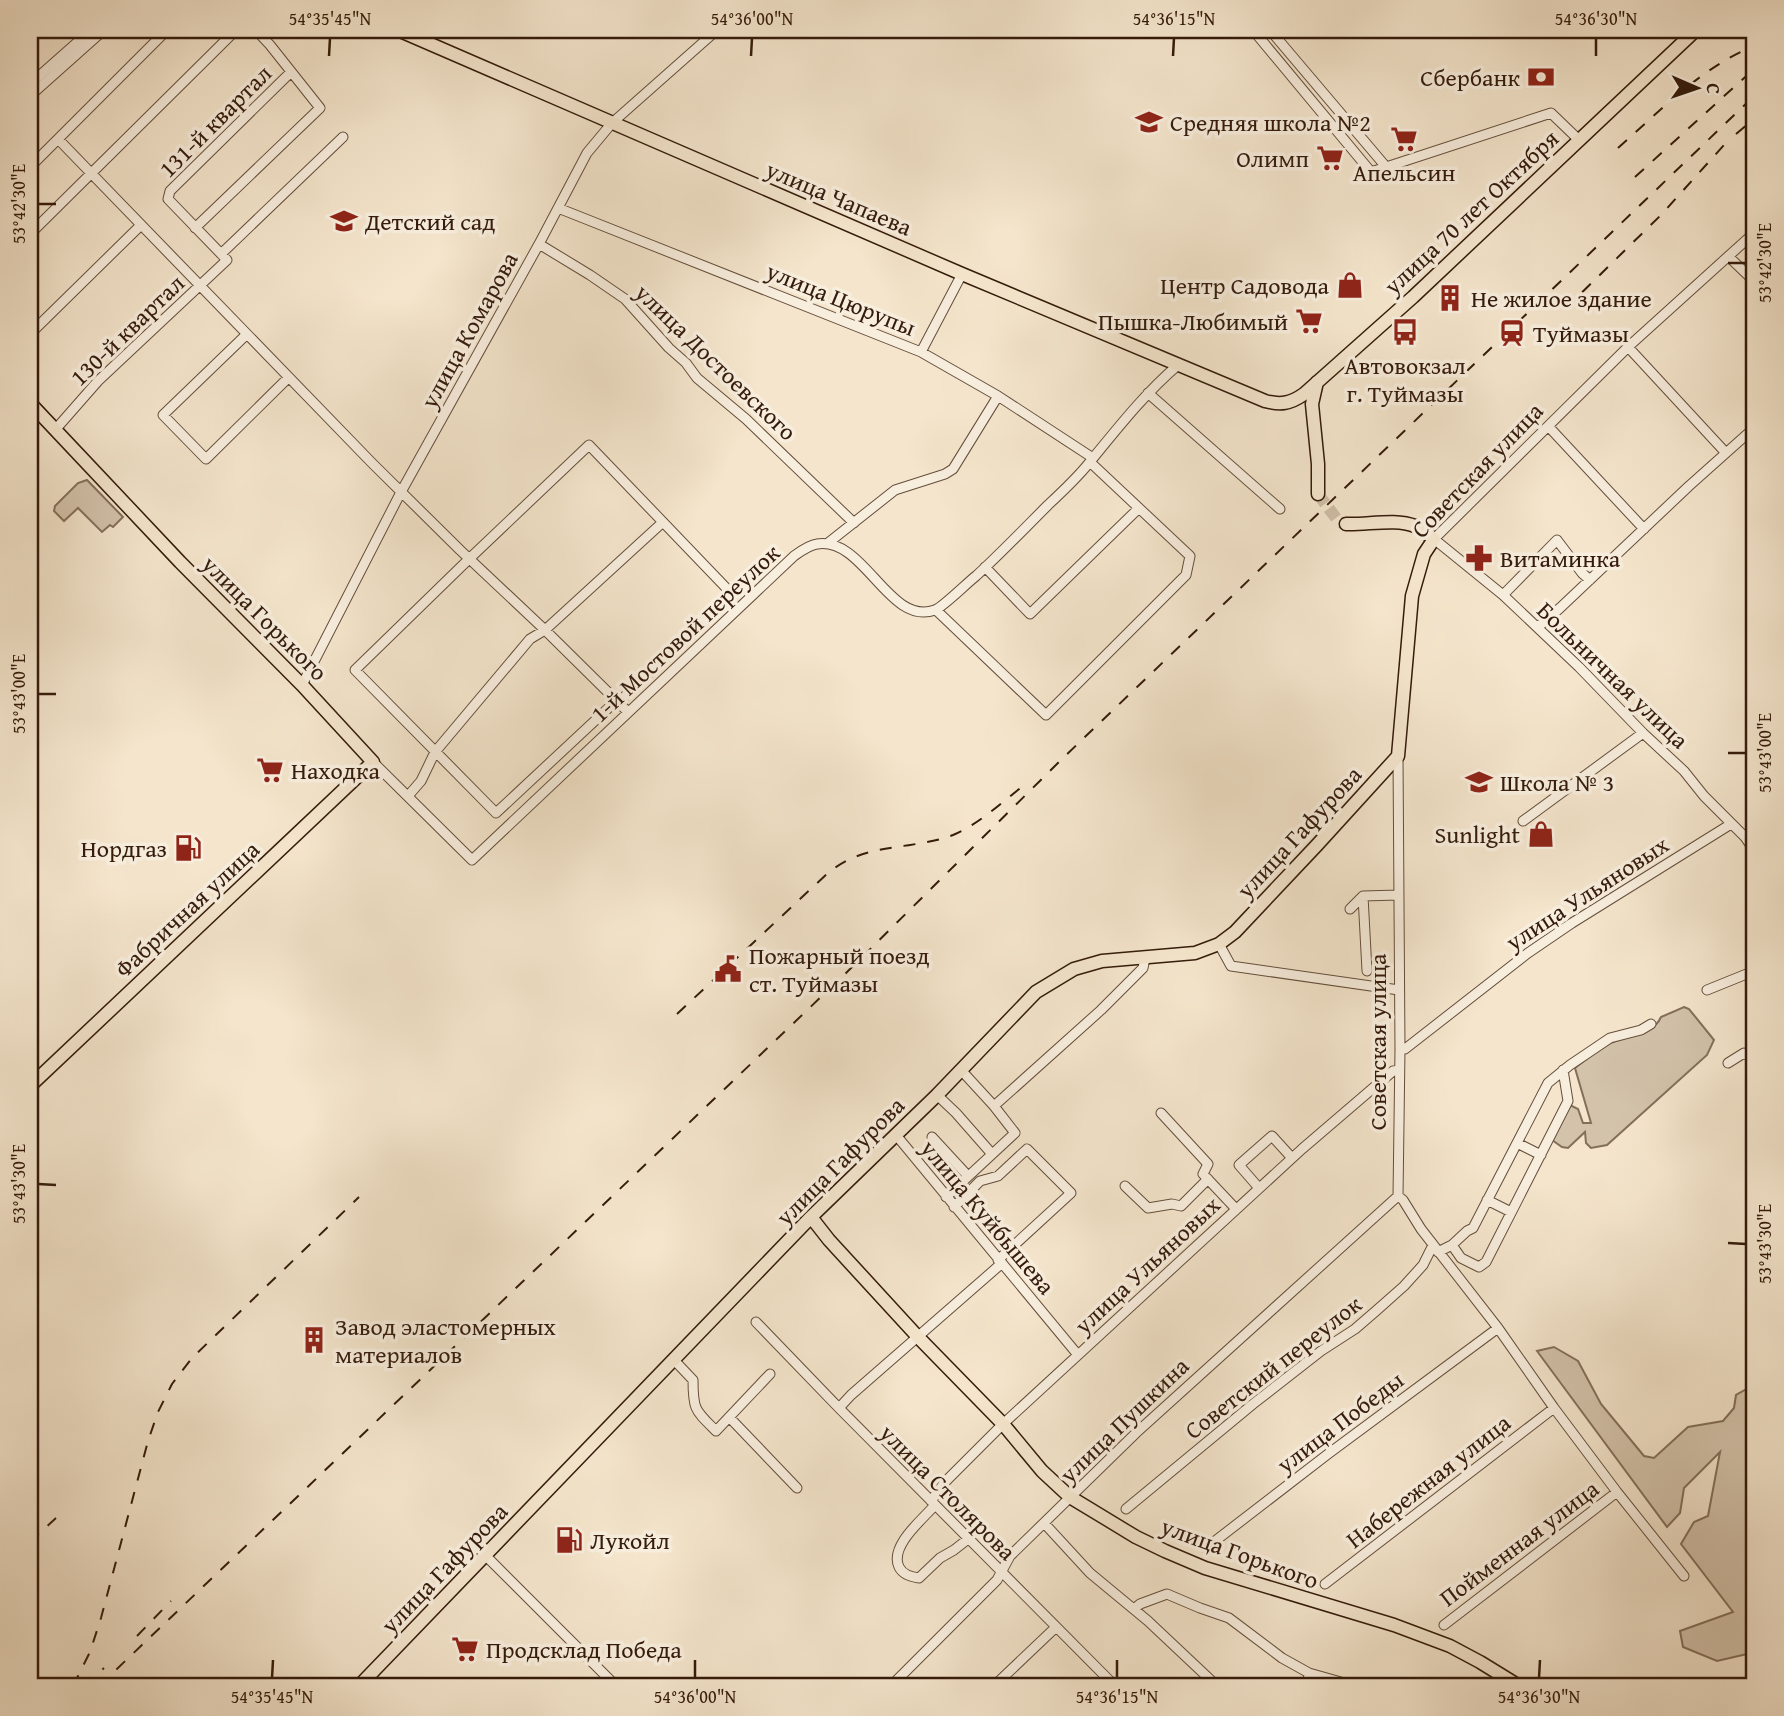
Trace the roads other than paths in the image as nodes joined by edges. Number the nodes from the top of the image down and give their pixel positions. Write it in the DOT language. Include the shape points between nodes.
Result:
graph roads {
  1 [pos="91,30"];
  2 [pos="104,30"];
  3 [pos="167,30"];
  4 [pos="236,30"];
  5 [pos="256,30"];
  6 [pos="398,30"];
  7 [pos="717,30"];
  8 [pos="1253,30"];
  9 [pos="1270,30"];
  10 [pos="1696,30"];
  11 [pos="290,72"];
  12 [pos="30,83"];
  13 [pos="30,96"];
  14 [pos="612,123"];
  15 [pos="343,137"];
  16 [pos="58,139"];
  17 [pos="1579,140"];
  18 [pos="30,167"];
  19 [pos="1387,168"];
  20 [pos="91,173"];
  21 [pos="558,208"];
  22 [pos="141,225"];
  23 [pos="195,228"];
  24 [pos="1754,233"];
  25 [pos="30,234"];
  26 [pos="539,244"];
  27 [pos="224,257"];
  28 [pos="1729,257"];
  29 [pos="962,274"];
  30 [pos="1754,281"];
  31 [pos="201,285"];
  32 [pos="30,334"];
  33 [pos="247,334"];
  34 [pos="1628,347"];
  35 [pos="921,352"];
  36 [pos="1178,365"];
  37 [pos="288,378"];
  38 [pos="1317,382"];
  39 [pos="1149,393"];
  40 [pos="998,396"];
  41 [pos="1265,401"];
  42 [pos="30,403"];
  43 [pos="1548,426"];
  44 [pos="1754,428"];
  45 [pos="55,430"];
  46 [pos="1726,453"];
  47 [pos="1092,460"];
  48 [pos="401,492"];
  49 [pos="1318,494"];
  50 [pos="1139,508"];
  51 [pos="1280,509"];
  52 [pos="663,522"];
  53 [pos="854,523"];
  54 [pos="1346,524"];
  55 [pos="1644,529"];
  56 [pos="1434,539"];
  57 [pos="828,543"];
  58 [pos="469,559"];
  59 [pos="985,567"];
  60 [pos="1590,580"];
  61 [pos="1503,595"];
  62 [pos="936,610"];
  63 [pos="1538,627"];
  64 [pos="545,630"];
  65 [pos="302,685"];
  66 [pos="617,701"];
  67 [pos="628,712"];
  68 [pos="1643,733"];
  69 [pos="435,752"];
  70 [pos="1398,756"];
  71 [pos="373,762"];
  72 [pos="408,796"];
  73 [pos="1523,821"];
  74 [pos="1731,824"];
  75 [pos="1754,850"];
  76 [pos="472,860"];
  77 [pos="1398,895"];
  78 [pos="1363,896"];
  79 [pos="1350,909"];
  80 [pos="1219,944"];
  81 [pos="1145,958"];
  82 [pos="1367,971"];
  83 [pos="1754,971"];
  84 [pos="1399,990"];
  85 [pos="1707,990"];
  86 [pos="1651,1024"];
  87 [pos="1400,1049"];
  88 [pos="1754,1058"];
  89 [pos="1728,1063"];
  90 [pos="961,1070"];
  91 [pos="1399,1070"];
  92 [pos="1563,1070"];
  93 [pos="30,1086"];
  94 [pos="937,1095"];
  95 [pos="994,1105"];
  96 [pos="1161,1113"];
  97 [pos="896,1135"];
  98 [pos="932,1137"];
  99 [pos="1517,1143"];
  100 [pos="992,1154"];
  101 [pos="1541,1155"];
  102 [pos="1292,1158"];
  103 [pos="968,1176"];
  104 [pos="1208,1179"];
  105 [pos="1125,1186"];
  106 [pos="1259,1188"];
  107 [pos="1398,1196"];
  108 [pos="946,1197"];
  109 [pos="1487,1200"];
  110 [pos="954,1207"];
  111 [pos="1236,1209"];
  112 [pos="1511,1212"];
  113 [pos="811,1217"];
  114 [pos="1452,1245"];
  115 [pos="1435,1248"];
  116 [pos="1000,1262"];
  117 [pos="756,1322"];
  118 [pos="1498,1328"];
  119 [pos="918,1337"];
  120 [pos="1078,1355"];
  121 [pos="674,1360"];
  122 [pos="770,1374"];
  123 [pos="839,1408"];
  124 [pos="1554,1408"];
  125 [pos="729,1418"];
  126 [pos="1003,1424"];
  127 [pos="797,1488"];
  128 [pos="1617,1492"];
  129 [pos="1070,1497"];
  130 [pos="933,1503"];
  131 [pos="1126,1509"];
  132 [pos="1044,1523"];
  133 [pos="968,1539"];
  134 [pos="1206,1548"];
  135 [pos="486,1556"];
  136 [pos="1001,1572"];
  137 [pos="1684,1576"];
  138 [pos="1325,1584"];
  139 [pos="1134,1609"];
  140 [pos="1444,1625"];
  141 [pos="1055,1628"];
  142 [pos="1309,1673"];
  143 [pos="359,1686"];
  144 [pos="616,1686"];
  145 [pos="891,1686"];
  146 [pos="994,1686"];
  147 [pos="1115,1686"];
  148 [pos="1217,1686"];
  149 [pos="1307,1686"];
  150 [pos="1355,1686"];
  151 [pos="1519,1686"];
  1 -- 12 [label="street"];
  2 -- 13 [label="street"];
  3 -- 16 [label="street"];
  4 -- 20 [label="street, 131-й квартал"];
  5 -- 11 [label="street"];
  6 -- 14 [label="main road, улица Чапаева"];
  7 -- 14 [label="street, улица Комарова"];
  8 -- 19 [label="street" via="1371,172"];
  9 -- 19 [label="street"];
  10 -- 17 [label="main road, улица 70 лет Октября"];
  11 -- 23 [label="street, 131-й квартал" via="170,191 168,199"];
  11 -- 23 [label="street" via="320,108"];
  14 -- 21 [label="street, улица Комарова" via="587,153"];
  14 -- 29 [label="main road, улица Чапаева"];
  15 -- 27 [label="street"];
  16 -- 18 [label="street"];
  16 -- 20 [label="street"];
  17 -- 19 [label="street" via="1551,113"];
  17 -- 38 [label="main road, улица 70 лет Октября"];
  20 -- 22 [label="street"];
  20 -- 25 [label="street"];
  21 -- 26 [label="street, улица Комарова"];
  21 -- 35 [label="street, улица Цюрупы"];
  22 -- 31 [label="street"];
  22 -- 32 [label="street"];
  23 -- 27 [label="street, 131-й квартал"];
  24 -- 28 [label="street, Советская улица"];
  26 -- 48 [label="street, улица Комарова"];
  26 -- 53 [label="street, улица Достоевского" via="625,299 697,377"];
  27 -- 31 [label="street, 130-й квартал"];
  28 -- 30 [label="street"];
  28 -- 34 [label="street, Советская улица"];
  29 -- 35 [label="street"];
  29 -- 36 [label="main road, улица Чапаева"];
  31 -- 33 [label="street"];
  31 -- 45 [label="street, 130-й квартал" via="98,381"];
  33 -- 37 [label="street"];
  33 -- 37 [label="street" via="163,415 206,459"];
  34 -- 43 [label="street, Советская улица"];
  34 -- 46 [label="street"];
  35 -- 40 [label="street, улица Цюрупы"];
  36 -- 39 [label="street"];
  36 -- 41 [label="main road, улица Чапаева"];
  37 -- 48 [label="street"];
  38 -- 41 [label="main road, улица 70 лет Октября" via="1289,403"];
  38 -- 49 [label="main road" via="1312,404"];
  39 -- 47 [label="street"];
  39 -- 51 [label="street"];
  40 -- 47 [label="street, улица Цюрупы"];
  40 -- 53 [label="street, 1-й Мостовой переулок" via="953,469 895,490"];
  42 -- 45 [label="main road, улица Горького"];
  43 -- 55 [label="street"];
  43 -- 56 [label="street, Советская улица"];
  44 -- 46 [label="street"];
  45 -- 65 [label="main road, улица Горького"];
  46 -- 55 [label="street"];
  47 -- 50 [label="street, улица Цюрупы"];
  47 -- 59 [label="street"];
  48 -- 58 [label="street"];
  48 -- 65 [label="street, улица Комарова"];
  50 -- 59 [label="street" via="1030,614"];
  50 -- 62 [label="street, улица Цюрупы" via="1190,556 1186,575 1046,715"];
  52 -- 58 [label="street" via="589,445"];
  52 -- 64 [label="street"];
  52 -- 66 [label="street" via="732,594"];
  53 -- 57 [label="street, 1-й Мостовой переулок"];
  54 -- 56 [label="main road" via="1412,524"];
  55 -- 60 [label="street"];
  56 -- 61 [label="street, Больничная улица"];
  56 -- 70 [label="main road, Советская улица" via="1424,554 1412,596"];
  57 -- 62 [label="street" via="848,553 902,605 916,612"];
  57 -- 67 [label="street, 1-й Мостовой переулок" via="810,546 794,556"];
  58 -- 64 [label="street"];
  58 -- 69 [label="street" via="355,670"];
  59 -- 62 [label="street"];
  60 -- 61 [label="street" via="1557,540"];
  60 -- 63 [label="street"];
  61 -- 63 [label="street, Больничная улица"];
  63 -- 68 [label="street, Больничная улица"];
  64 -- 66 [label="street"];
  64 -- 69 [label="street" via="530,639"];
  65 -- 71 [label="main road, улица Горького"];
  66 -- 67 [label="street"];
  66 -- 69 [label="street" via="496,813"];
  67 -- 76 [label="street, 1-й Мостовой переулок"];
  68 -- 73 [label="street"];
  68 -- 74 [label="street, Больничная улица"];
  69 -- 72 [label="street"];
  70 -- 77 [label="street, Советская улица"];
  70 -- 80 [label="main road, улица Гафурова"];
  71 -- 72 [label="street, улица Горького"];
  71 -- 93 [label="main road, Фабричная улица"];
  72 -- 76 [label="street, улица Горького"];
  74 -- 75 [label="street, Больничная улица"];
  74 -- 87 [label="street, улица Ульяновых" via="1572,923"];
  77 -- 78 [label="street"];
  77 -- 84 [label="street, Советская улица"];
  78 -- 79 [label="street"];
  78 -- 82 [label="street"];
  80 -- 81 [label="main road, улица Гафурова" via="1195,953"];
  80 -- 84 [label="street" via="1231,966"];
  81 -- 90 [label="main road, улица Гафурова" via="1102,961 1074,969 1036,992"];
  81 -- 95 [label="street" via="1143,968 1101,1010"];
  83 -- 85 [label="street"];
  84 -- 87 [label="street, Советская улица"];
  86 -- 92 [label="street" via="1610,1038"];
  87 -- 91 [label="street, Советская улица"];
  88 -- 89 [label="street" via="1744,1053"];
  90 -- 94 [label="main road, улица Гафурова"];
  90 -- 95 [label="street"];
  91 -- 102 [label="street, улица Ульяновых"];
  91 -- 107 [label="street, Советская улица"];
  92 -- 99 [label="street" via="1548,1083"];
  92 -- 101 [label="street" via="1569,1101"];
  94 -- 97 [label="main road, улица Гафурова"];
  94 -- 100 [label="street"];
  95 -- 100 [label="street" via="1015,1133"];
  96 -- 104 [label="street" via="1208,1164 1203,1174"];
  97 -- 108 [label="street, улица Куйбышева"];
  97 -- 113 [label="main road, улица Гафурова"];
  98 -- 103 [label="street"];
  99 -- 101 [label="street"];
  99 -- 109 [label="street"];
  100 -- 103 [label="street"];
  101 -- 112 [label="street"];
  102 -- 106 [label="street, улица Ульяновых"];
  102 -- 106 [label="street" via="1272,1136 1239,1166"];
  103 -- 108 [label="street"];
  104 -- 105 [label="street" via="1181,1206 1147,1208"];
  104 -- 111 [label="street"];
  106 -- 111 [label="street, улица Ульяновых"];
  107 -- 115 [label="street"];
  107 -- 129 [label="street, улица Пушкина"];
  108 -- 110 [label="street, улица Куйбышева"];
  109 -- 112 [label="street"];
  109 -- 114 [label="street" via="1473,1228"];
  110 -- 116 [label="street, улица Куйбышева"];
  110 -- 116 [label="street" via="980,1181 998,1176 1027,1149 1071,1193"];
  111 -- 120 [label="street, улица Ульяновых"];
  112 -- 114 [label="street" via="1486,1262 1479,1267 1461,1258"];
  113 -- 119 [label="main road, улица Горького"];
  113 -- 121 [label="main road, улица Гафурова"];
  114 -- 115 [label="street"];
  115 -- 118 [label="street"];
  115 -- 131 [label="street, Советский переулок" via="1377,1310"];
  116 -- 119 [label="street"];
  116 -- 120 [label="street, улица Куйбышева"];
  117 -- 123 [label="street, улица Столярова"];
  118 -- 124 [label="street"];
  118 -- 134 [label="street, улица Победы"];
  119 -- 123 [label="street"];
  119 -- 126 [label="main road, улица Горького"];
  120 -- 126 [label="street, улица Ульяновых"];
  121 -- 125 [label="street" via="693,1380 693,1403 716,1432"];
  121 -- 135 [label="main road, улица Гафурова"];
  122 -- 125 [label="street"];
  123 -- 130 [label="street, улица Столярова"];
  124 -- 128 [label="street"];
  124 -- 138 [label="street, Набережная улица"];
  125 -- 127 [label="street"];
  126 -- 129 [label="main road, улица Горького"];
  126 -- 130 [label="street, улица Ульяновых" via="945,1482"];
  128 -- 137 [label="street"];
  128 -- 140 [label="street, Пойменная улица"];
  129 -- 132 [label="street, улица Пушкина"];
  129 -- 151 [label="main road, улица Горького" via="1136,1537 1195,1564 1450,1646"];
  130 -- 133 [label="street, улица Столярова"];
  130 -- 133 [label="street, улица Ульяновых" via="900,1545 897,1558 905,1573 919,1578"];
  132 -- 136 [label="street, улица Пушкина" via="1010,1556"];
  132 -- 139 [label="street" via="1090,1573"];
  133 -- 136 [label="street, улица Столярова"];
  135 -- 143 [label="main road, улица Гафурова"];
  135 -- 144 [label="street"];
  136 -- 141 [label="street, улица Столярова"];
  136 -- 145 [label="street, улица Пушкина"];
  139 -- 142 [label="street" via="1167,1594 1229,1618"];
  139 -- 148 [label="street"];
  141 -- 146 [label="street"];
  141 -- 147 [label="street, улица Столярова"];
  142 -- 149 [label="street"];
  142 -- 150 [label="street"];
}
